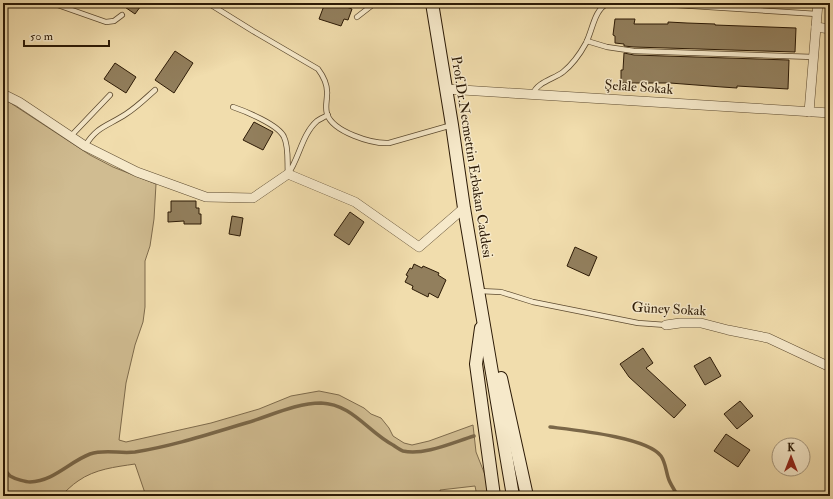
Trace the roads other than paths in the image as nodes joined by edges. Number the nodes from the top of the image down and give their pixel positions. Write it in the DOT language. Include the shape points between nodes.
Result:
graph roads {
  1 [pos="52,3"];
  2 [pos="208,3"];
  3 [pos="375,3"];
  4 [pos="608,3"];
  5 [pos="645,3"];
  6 [pos="818,3"];
  7 [pos="430,4"];
  8 [pos="710,5"];
  9 [pos="817,14"];
  10 [pos="122,15"];
  11 [pos="357,17"];
  12 [pos="816,28"];
  13 [pos="830,29"];
  14 [pos="587,40"];
  15 [pos="814,57"];
  16 [pos="446,89"];
  17 [pos="155,90"];
  18 [pos="3,94"];
  19 [pos="534,94"];
  20 [pos="110,95"];
  21 [pos="233,107"];
  22 [pos="809,112"];
  23 [pos="830,113"];
  24 [pos="328,115"];
  25 [pos="452,125"];
  26 [pos="70,137"];
  27 [pos="85,146"];
  28 [pos="288,174"];
  29 [pos="464,208"];
  30 [pos="478,291"];
  31 [pos="483,315"];
  32 [pos="666,325"];
  33 [pos="830,367"];
  34 [pos="494,496"];
  35 [pos="513,496"];
  36 [pos="527,496"];
  1 -- 10 [label="lane" via="106,22 114,21"];
  2 -- 24 [label="lane" via="318,69 326,84"];
  3 -- 11 [label="lane"];
  4 -- 14 [label="lane" via="598,11"];
  5 -- 8 [label="lane"];
  6 -- 9 [label="street"];
  7 -- 16 [label="main road, Prof.Dr.Necmettin Erbakan Caddesi"];
  8 -- 9 [label="lane"];
  9 -- 12 [label="street"];
  12 -- 13 [label="street"];
  12 -- 15 [label="street"];
  14 -- 15 [label="lane" via="608,47 634,51"];
  14 -- 19 [label="lane" via="582,51 568,68 537,87"];
  15 -- 22 [label="street"];
  16 -- 19 [label="street, Şelale Sokak"];
  16 -- 25 [label="main road, Prof.Dr.Necmettin Erbakan Caddesi"];
  17 -- 27 [label="lane" via="138,106 99,129"];
  18 -- 26 [label="street"];
  19 -- 22 [label="street, Şelale Sokak"];
  20 -- 26 [label="lane"];
  21 -- 28 [label="lane" via="278,129 284,135"];
  22 -- 23 [label="street, Şelale Sokak"];
  24 -- 25 [label="lane" via="348,133 380,144"];
  24 -- 28 [label="lane" via="317,121 311,129"];
  25 -- 29 [label="main road, Prof.Dr.Necmettin Erbakan Caddesi"];
  26 -- 27 [label="street"];
  27 -- 28 [label="street" via="137,172 206,197 253,198"];
  28 -- 29 [label="street" via="355,202 419,247"];
  29 -- 30 [label="main road, Prof.Dr.Necmettin Erbakan Caddesi"];
  30 -- 31 [label="main road, Prof.Dr.Necmettin Erbakan Caddesi"];
  30 -- 32 [label="lane, Güney Sokak" via="501,292 533,302 642,324"];
  31 -- 34 [label="main road, Prof.Dr.Necmettin Erbakan Caddesi" via="476,364"];
  31 -- 35 [label="main road, Prof.Dr.Necmettin Erbakan Caddesi"];
  31 -- 36 [label="main road, Prof.Dr.Necmettin Erbakan Caddesi" via="497,358"];
  32 -- 33 [label="street, Güney Sokak" via="701,323 768,338"];
}
